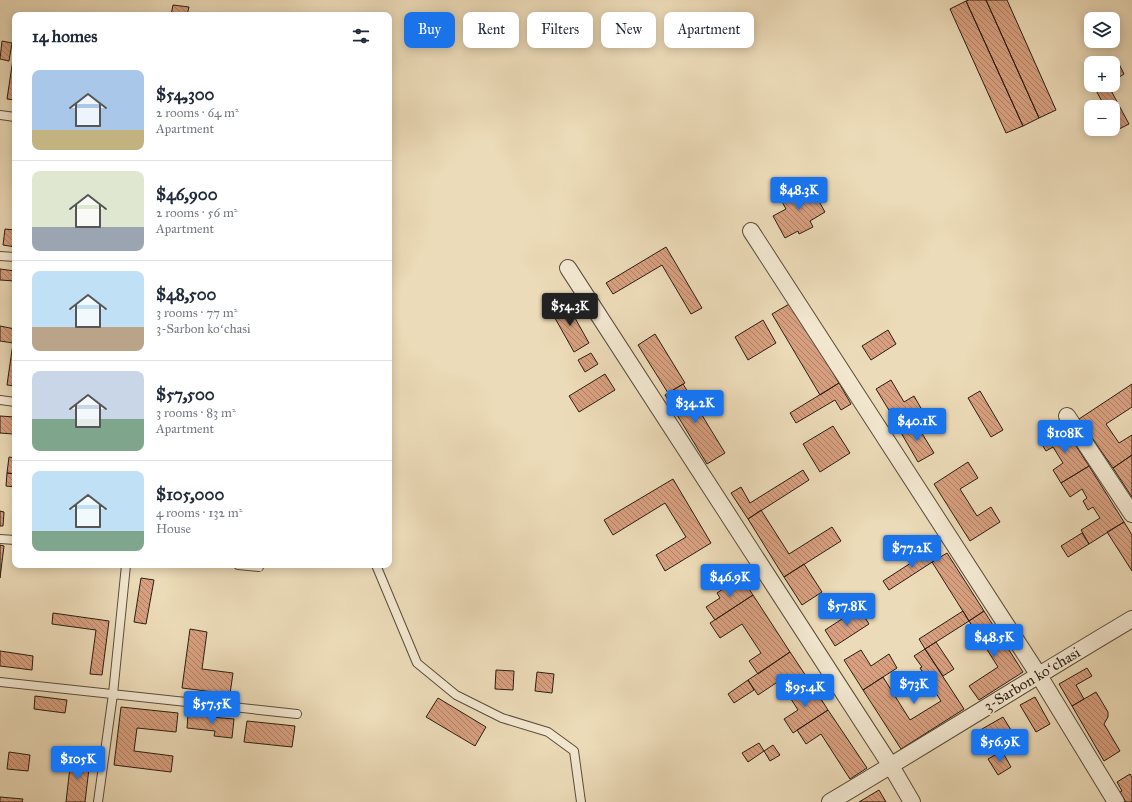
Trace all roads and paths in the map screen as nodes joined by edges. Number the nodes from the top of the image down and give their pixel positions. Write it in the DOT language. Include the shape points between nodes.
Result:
graph roads {
  1 [pos="0,115"];
  2 [pos="12,116"];
  3 [pos="751,231"];
  4 [pos="0,256"];
  5 [pos="12,257"];
  6 [pos="568,268"];
  7 [pos="0,400"];
  8 [pos="12,402"];
  9 [pos="1067,416"];
  10 [pos="1132,514"];
  11 [pos="0,539"];
  12 [pos="12,540"];
  13 [pos="126,568"];
  14 [pos="377,568"];
  15 [pos="1132,619"];
  16 [pos="1038,674"];
  17 [pos="0,682"];
  18 [pos="113,694"];
  19 [pos="297,714"];
  20 [pos="890,766"];
  21 [pos="98,802"];
  22 [pos="581,802"];
  23 [pos="830,802"];
  24 [pos="912,802"];
  25 [pos="1116,802"];
  1 -- 2 [label="lane"];
  3 -- 16 [label="street"];
  4 -- 5 [label="lane"];
  6 -- 20 [label="street"];
  7 -- 8 [label="lane"];
  9 -- 10 [label="street"];
  11 -- 12 [label="lane"];
  13 -- 18 [label="lane"];
  14 -- 22 [label="lane" via="417,663 456,695 502,718 548,732 574,751"];
  15 -- 16 [label="street, 3-Sarbon koʻchasi"];
  16 -- 20 [label="street, 3-Sarbon koʻchasi"];
  16 -- 25 [label="street"];
  17 -- 18 [label="lane"];
  18 -- 19 [label="lane"];
  18 -- 21 [label="lane"];
  20 -- 23 [label="street, 3-Sarbon koʻchasi"];
  20 -- 24 [label="street"];
}
